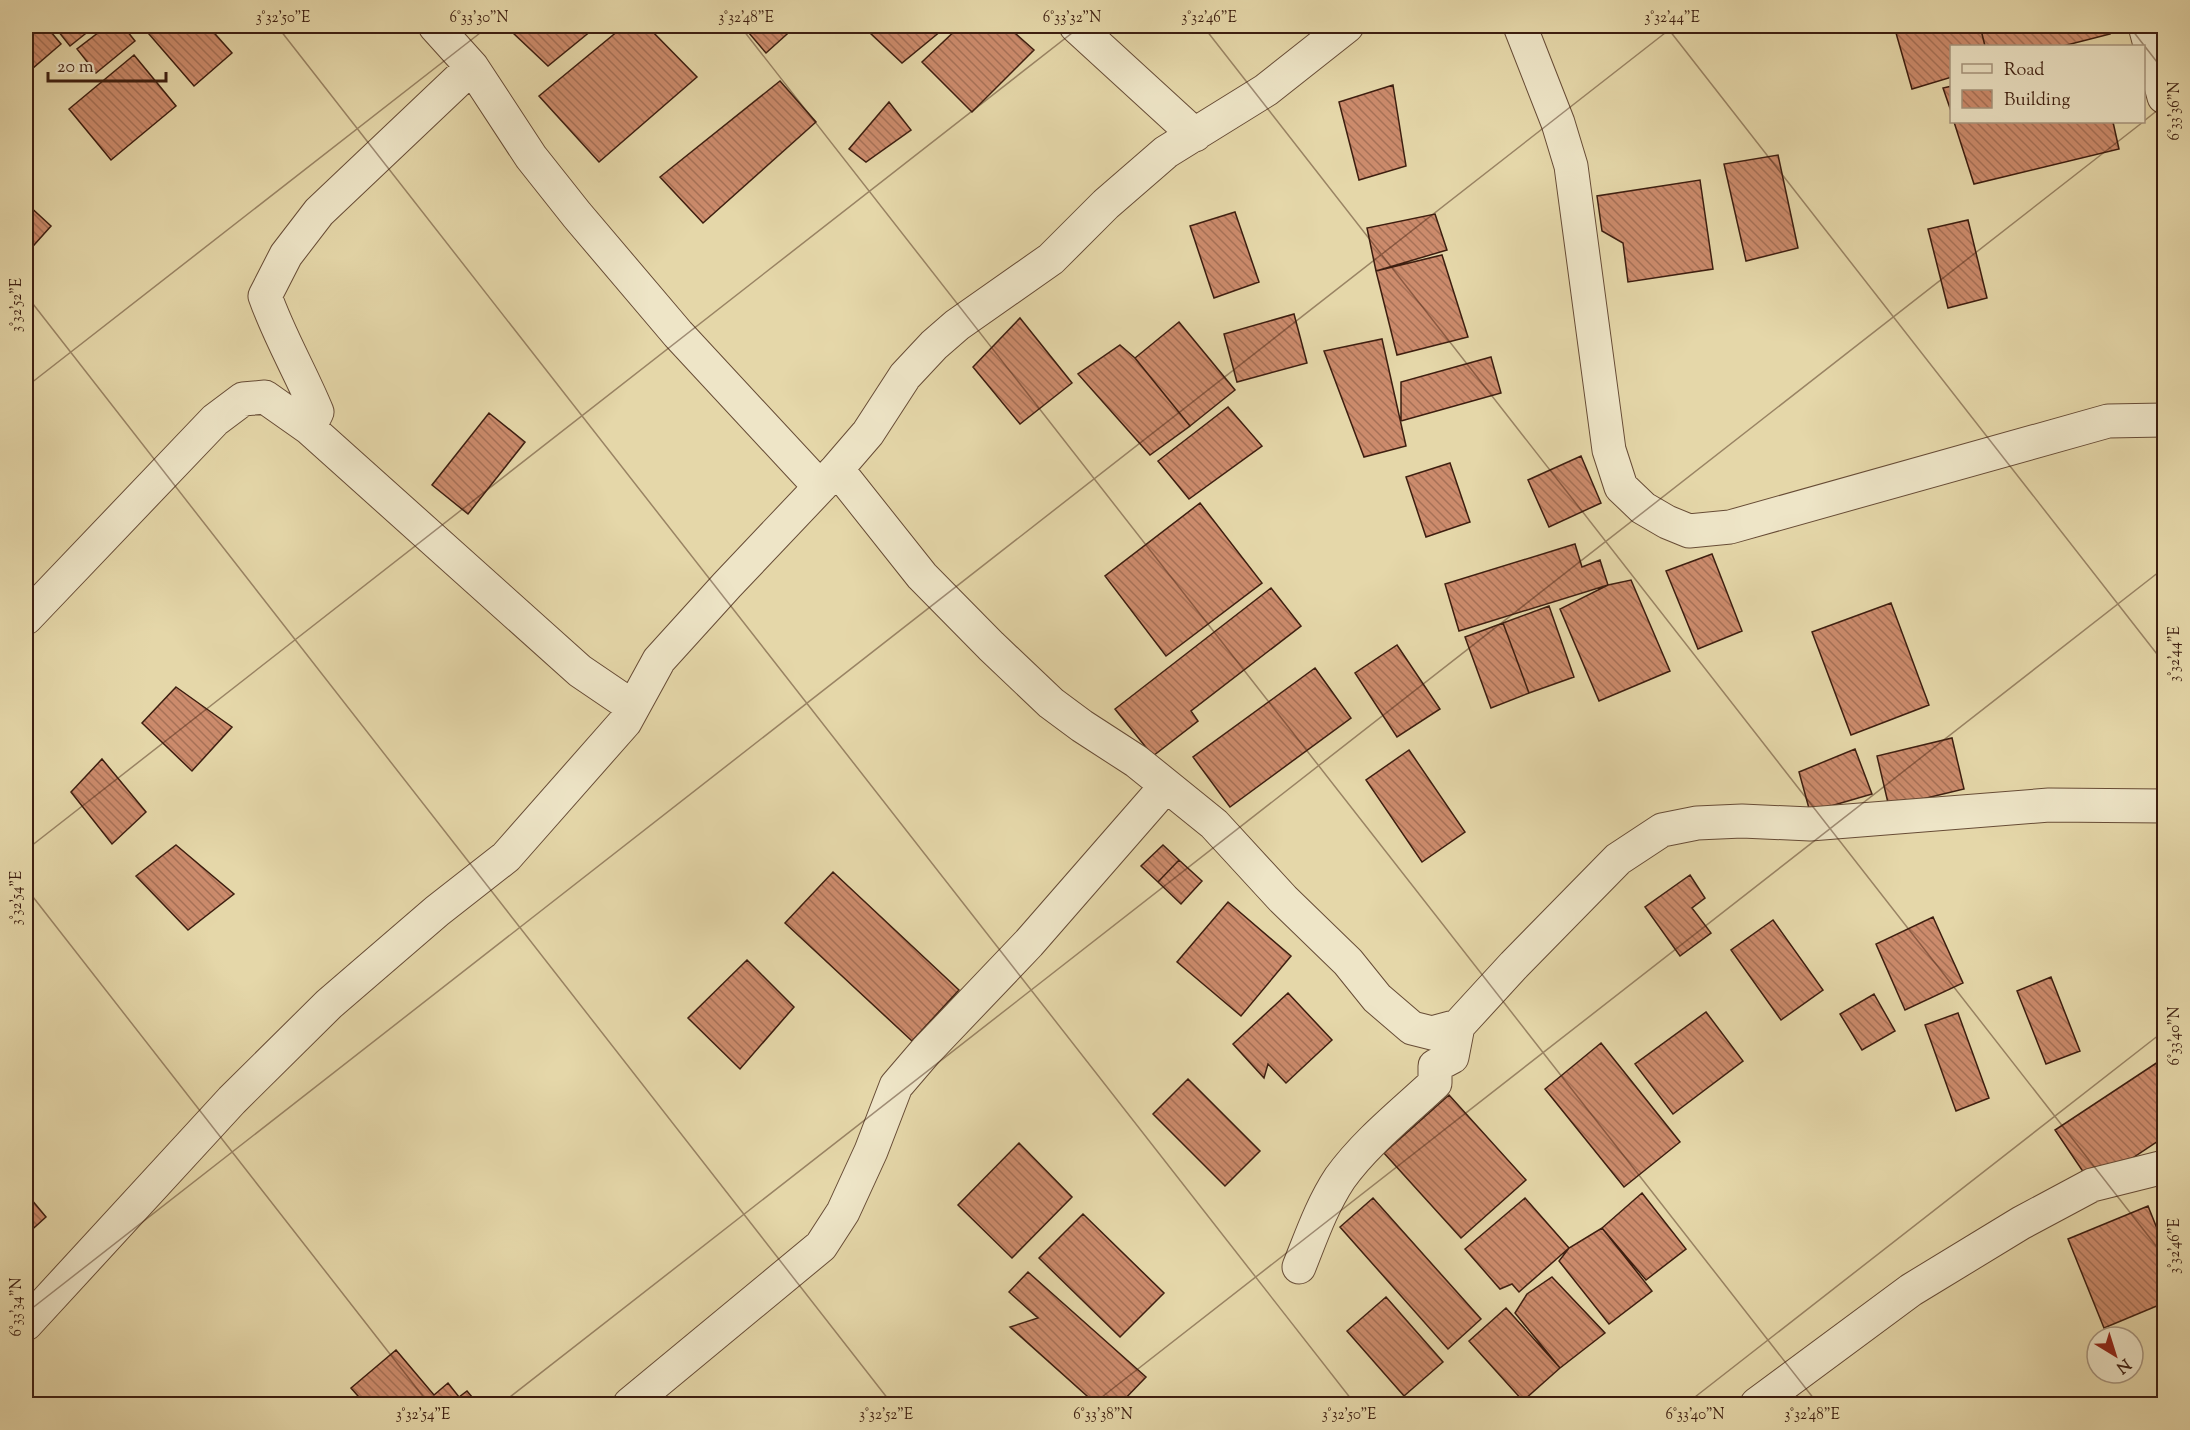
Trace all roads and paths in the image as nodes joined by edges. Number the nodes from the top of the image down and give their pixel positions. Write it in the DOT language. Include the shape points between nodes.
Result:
graph roads {
  1 [pos="435,26"];
  2 [pos="1076,26"];
  3 [pos="1347,26"];
  4 [pos="1520,26"];
  5 [pos="2145,26"];
  6 [pos="472,67"];
  7 [pos="2164,97"];
  8 [pos="1195,135"];
  9 [pos="2164,420"];
  10 [pos="309,428"];
  11 [pos="829,478"];
  12 [pos="26,618"];
  13 [pos="633,707"];
  14 [pos="1166,786"];
  15 [pos="2164,806"];
  16 [pos="1458,1026"];
  17 [pos="2164,1167"];
  18 [pos="1299,1267"];
  19 [pos="26,1324"];
  20 [pos="630,1404"];
  21 [pos="1757,1404"];
  1 -- 6 [label="street"];
  2 -- 8 [label="street"];
  3 -- 8 [label="street" via="1266,90"];
  4 -- 9 [label="street" via="1571,166 1609,450 1621,487 1642,508 1689,531 1730,527 2108,421"];
  5 -- 7 [label="street"];
  6 -- 10 [label="street" via="319,212 286,255 265,296 317,412"];
  6 -- 11 [label="street" via="531,157 678,334"];
  8 -- 11 [label="street" via="1166,152 1050,259 934,345 905,376 868,433"];
  10 -- 12 [label="street" via="265,398 243,399 215,420"];
  10 -- 13 [label="street" via="580,671"];
  11 -- 13 [label="street" via="659,660"];
  11 -- 14 [label="street" via="1051,703"];
  13 -- 19 [label="street" via="626,722 507,857 328,1004 232,1100"];
  14 -- 16 [label="street" via="1214,824 1348,962 1377,998 1412,1028 1432,1033"];
  14 -- 20 [label="street" via="1029,943 896,1086 843,1212 821,1246"];
  15 -- 16 [label="street" via="2049,806 1810,824 1742,821 1662,830 1618,859"];
  16 -- 18 [label="street" via="1452,1057 1436,1066 1435,1083 1366,1148 1340,1179 1317,1220"];
  17 -- 21 [label="street" via="2092,1185 2021,1223 1911,1290"];
}
